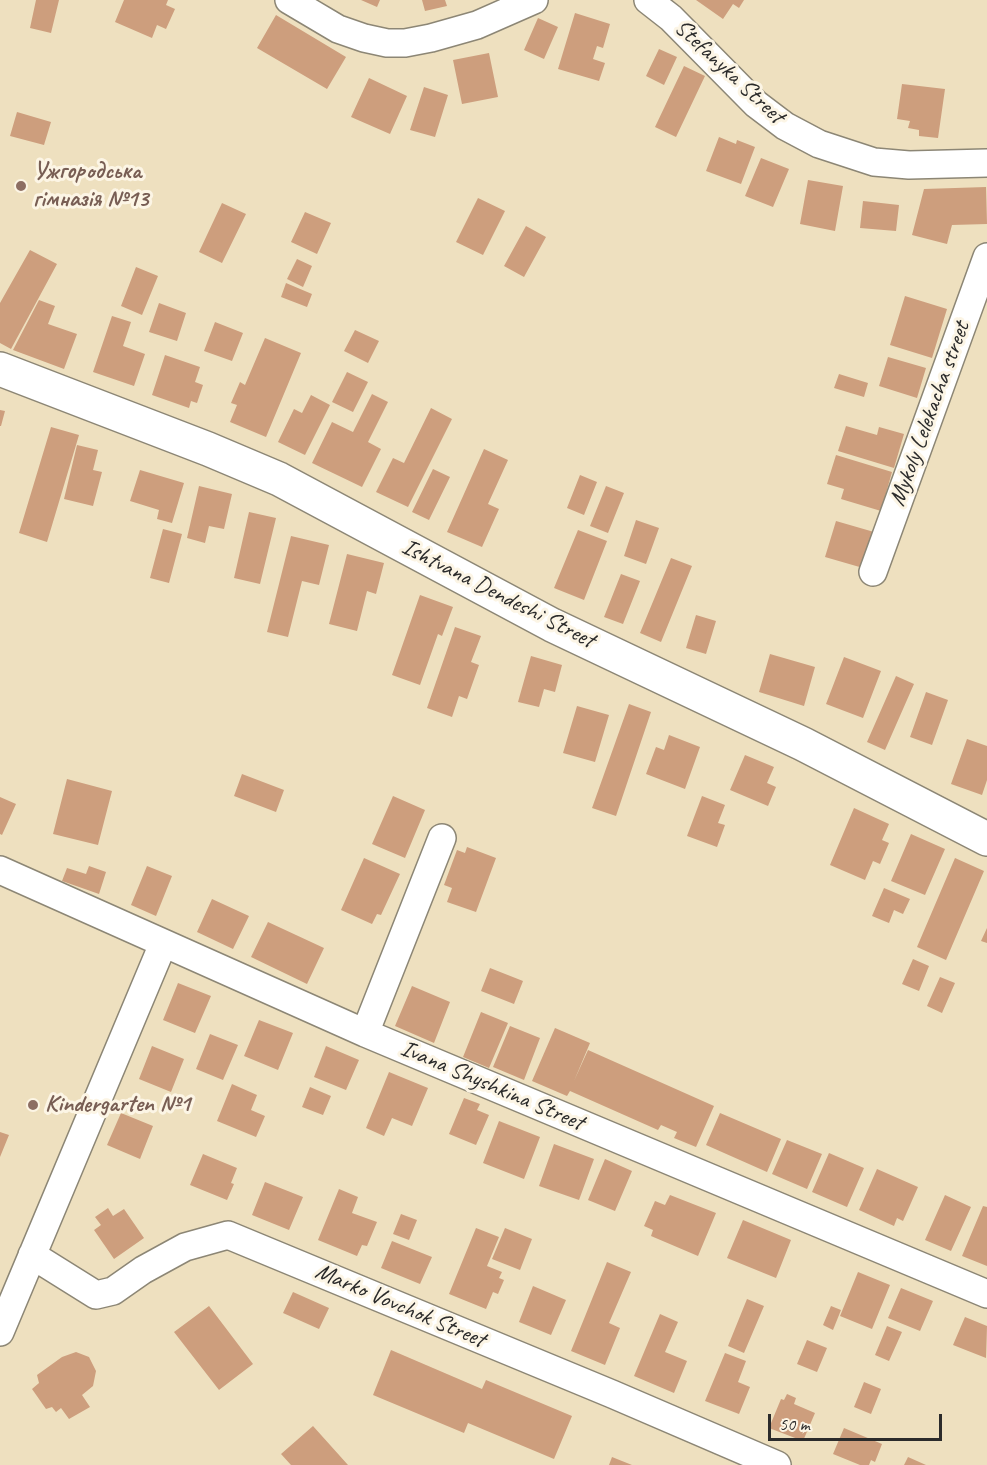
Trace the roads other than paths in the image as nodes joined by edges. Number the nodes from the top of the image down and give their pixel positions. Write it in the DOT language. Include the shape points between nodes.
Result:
graph roads {
  1 [pos="289,0"];
  2 [pos="534,0"];
  3 [pos="648,0"];
  4 [pos="987,162"];
  5 [pos="987,256"];
  6 [pos="0,369"];
  7 [pos="873,572"];
  8 [pos="442,838"];
  9 [pos="987,839"];
  10 [pos="0,870"];
  11 [pos="163,944"];
  12 [pos="365,1033"];
  13 [pos="32,1255"];
  14 [pos="987,1294"];
  15 [pos="0,1332"];
  16 [pos="777,1465"];
  1 -- 2 [label="street" via="338,29 387,43 431,38 477,25"];
  3 -- 4 [label="street, Stefanyka Street" via="756,104 785,126 819,144 874,162"];
  5 -- 7 [label="street, Mykoly Lelekacha street"];
  6 -- 9 [label="street, Ishtvana Dendeshi Street" via="279,479 552,625 803,744"];
  8 -- 12 [label="street"];
  10 -- 11 [label="street, Ivana Shyshkina Street"];
  11 -- 12 [label="street, Ivana Shyshkina Street"];
  11 -- 13 [label="street"];
  12 -- 14 [label="street, Ivana Shyshkina Street"];
  13 -- 15 [label="street"];
  13 -- 16 [label="street, Marko Vovchok Street" via="96,1295 113,1291 185,1247 228,1235"];
}
